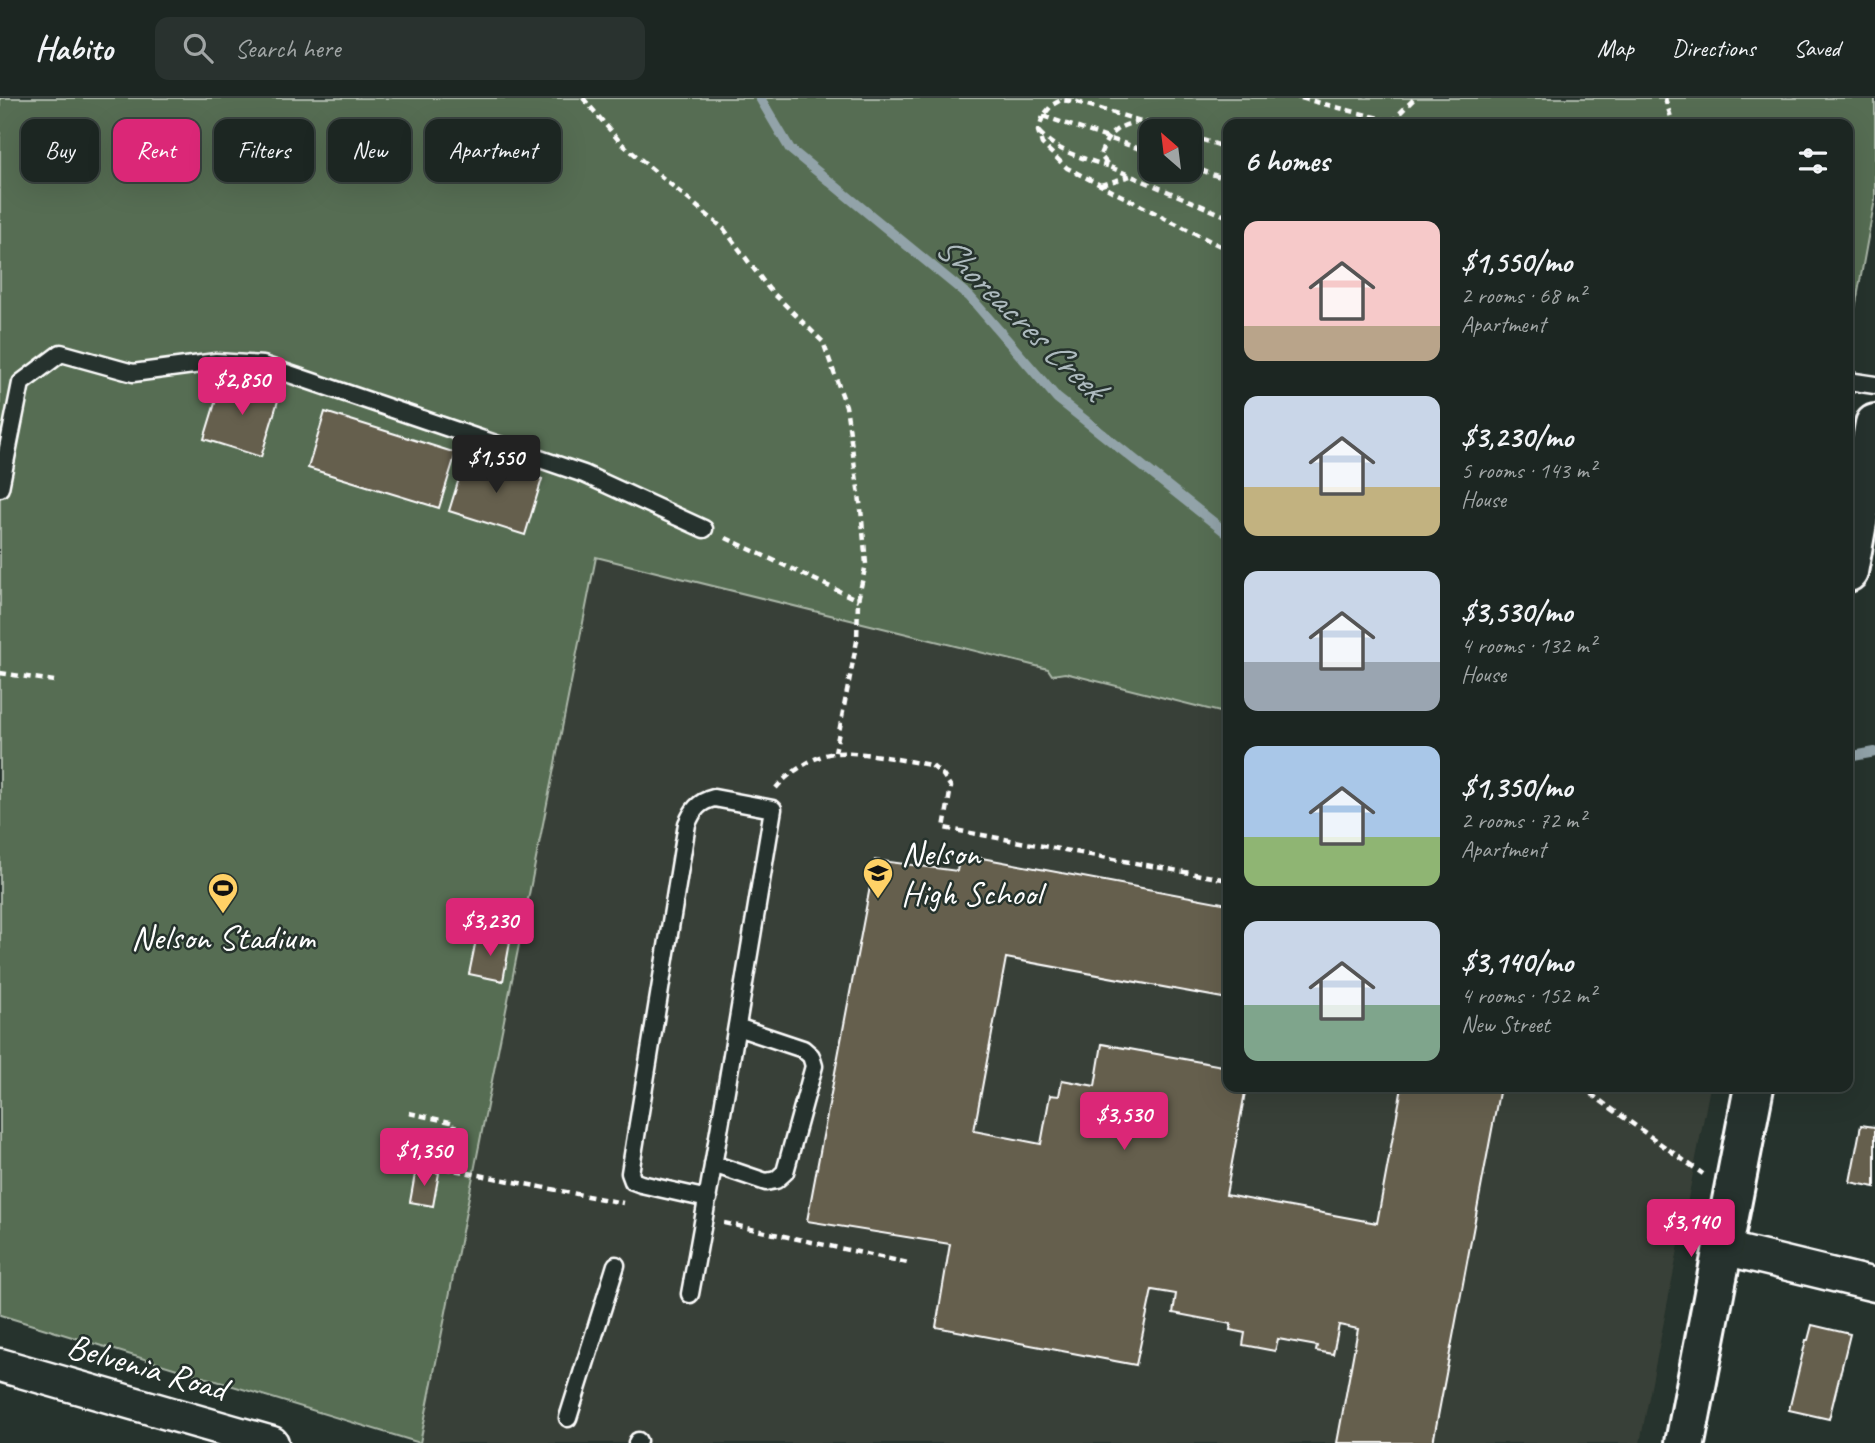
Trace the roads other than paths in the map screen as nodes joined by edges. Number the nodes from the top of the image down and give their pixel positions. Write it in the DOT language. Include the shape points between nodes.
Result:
graph roads {
  1 [pos="1853,382"];
  2 [pos="1875,386"];
  3 [pos="1875,424"];
  4 [pos="0,488"];
  5 [pos="704,529"];
  6 [pos="1853,545"];
  7 [pos="737,1027"];
  8 [pos="1753,1092"];
  9 [pos="713,1164"];
  10 [pos="708,1199"];
  11 [pos="1723,1248"];
  12 [pos="616,1265"];
  13 [pos="1875,1285"];
  14 [pos="690,1294"];
  15 [pos="0,1364"];
  16 [pos="568,1418"];
  17 [pos="272,1443"];
  18 [pos="1685,1443"];
  1 -- 2 [label="lane"];
  3 -- 6 [label="main road"];
  4 -- 5 [label="lane" via="21,383 61,353 134,373 216,362 262,365 584,474"];
  7 -- 9 [label="lane"];
  7 -- 9 [label="lane" via="803,1049 814,1066 785,1172 766,1182"];
  7 -- 10 [label="lane" via="773,809 714,798 693,810 687,824 630,1173 633,1181 641,1184"];
  8 -- 11 [label="main road"];
  9 -- 10 [label="lane"];
  10 -- 14 [label="lane"];
  11 -- 13 [label="street"];
  11 -- 18 [label="main road"];
  12 -- 16 [label="lane"];
  15 -- 17 [label="street, Belvenia Road"];
}
